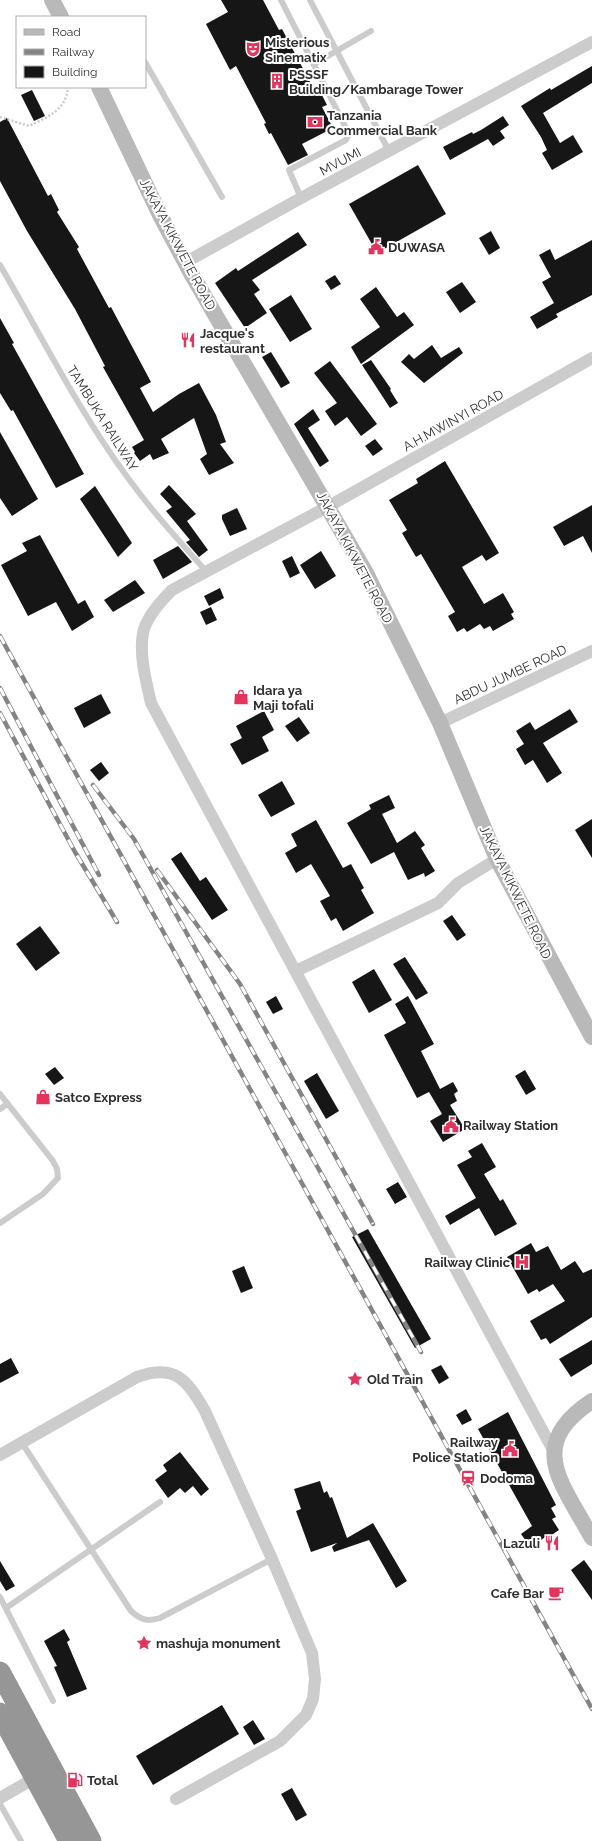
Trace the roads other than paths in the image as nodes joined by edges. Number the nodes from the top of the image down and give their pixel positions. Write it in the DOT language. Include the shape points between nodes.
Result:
graph roads {
  1 [pos="52,0"];
  2 [pos="281,0"];
  3 [pos="310,0"];
  4 [pos="60,16"];
  5 [pos="371,31"];
  6 [pos="592,42"];
  7 [pos="337,51"];
  8 [pos="146,64"];
  9 [pos="314,64"];
  10 [pos="99,88"];
  11 [pos="389,151"];
  12 [pos="222,197"];
  13 [pos="301,198"];
  14 [pos="186,262"];
  15 [pos="0,265"];
  16 [pos="592,358"];
  17 [pos="329,506"];
  18 [pos="206,571"];
  19 [pos="592,651"];
  20 [pos="440,723"];
  21 [pos="497,859"];
  22 [pos="296,971"];
  23 [pos="592,1037"];
  24 [pos="0,1094"];
  25 [pos="7,1104"];
  26 [pos="0,1109"];
  27 [pos="0,1223"];
  28 [pos="592,1401"];
  29 [pos="22,1443"];
  30 [pos="553,1450"];
  31 [pos="0,1455"];
  32 [pos="160,1502"];
  33 [pos="592,1538"];
  34 [pos="92,1549"];
  35 [pos="272,1559"];
  36 [pos="0,1597"];
  37 [pos="6,1608"];
  38 [pos="0,1672"];
  39 [pos="53,1702"];
  40 [pos="0,1713"];
  41 [pos="43,1773"];
  42 [pos="0,1798"];
  43 [pos="176,1799"];
  44 [pos="0,1804"];
  45 [pos="21,1841"];
  46 [pos="69,1841"];
  47 [pos="91,1841"];
  1 -- 4 [label="main road"];
  2 -- 9 [label="lane"];
  3 -- 7 [label="lane"];
  5 -- 7 [label="lane"];
  6 -- 11 [label="street, MVUMI"];
  7 -- 9 [label="lane"];
  7 -- 11 [label="lane"];
  8 -- 12 [label="lane"];
  9 -- 13 [label="lane" via="348,136 346,140 289,170"];
  10 -- 14 [label="main road, JAKAYA KIKWETE ROAD" via="161,217"];
  11 -- 13 [label="street, MVUMI"];
  13 -- 14 [label="street, MVUMI"];
  14 -- 17 [label="main road, JAKAYA KIKWETE ROAD"];
  15 -- 18 [label="lane, TAMBUKA RAILWAY" via="70,388 127,478 163,524"];
  16 -- 17 [label="street, A.H.MWINYI ROAD"];
  17 -- 18 [label="street, A.H.MWINYI ROAD"];
  17 -- 20 [label="main road, JAKAYA KIKWETE ROAD" via="366,573"];
  18 -- 22 [label="street, A.H.MWINYI ROAD" via="172,590 157,605 143,632 143,668 151,703"];
  19 -- 20 [label="street, ABDU JUMBE ROAD"];
  20 -- 21 [label="main road, JAKAYA KIKWETE ROAD"];
  21 -- 22 [label="street" via="458,883 438,903"];
  21 -- 23 [label="main road, JAKAYA KIKWETE ROAD"];
  22 -- 30 [label="street, A.H.MWINYI ROAD"];
  24 -- 25 [label="lane"];
  25 -- 26 [label="lane"];
  25 -- 27 [label="lane" via="53,1160 58,1178 43,1194"];
  28 -- 30 [label="main road" via="562,1426"];
  29 -- 31 [label="street"];
  29 -- 34 [label="lane"];
  29 -- 35 [label="street" via="137,1377 151,1372 171,1372 181,1378 195,1394 205,1411"];
  30 -- 33 [label="main road" via="561,1481"];
  32 -- 34 [label="lane"];
  34 -- 35 [label="lane" via="131,1611 144,1620 160,1618"];
  34 -- 37 [label="lane"];
  35 -- 43 [label="street" via="312,1653 315,1679 313,1699 306,1715 280,1741"];
  36 -- 37 [label="lane"];
  37 -- 39 [label="lane"];
  38 -- 41 [label="highway"];
  40 -- 41 [label="highway"];
  41 -- 42 [label="street"];
  41 -- 46 [label="highway"];
  41 -- 47 [label="highway"];
  44 -- 45 [label="lane"];
}
